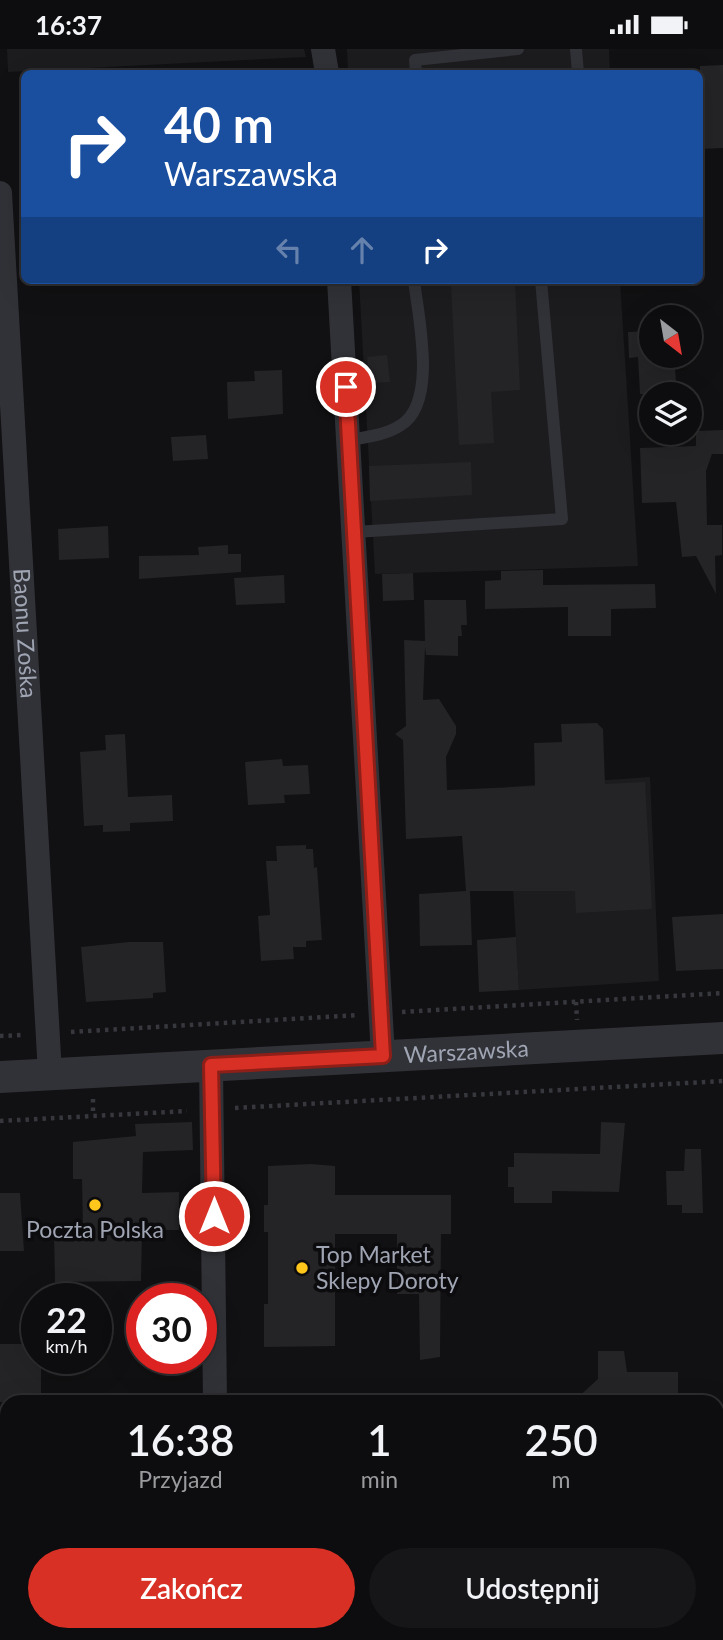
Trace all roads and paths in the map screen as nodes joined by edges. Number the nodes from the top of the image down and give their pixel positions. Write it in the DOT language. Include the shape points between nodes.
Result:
graph roads {
  1 [pos="323,49"];
  2 [pos="518,49"];
  3 [pos="576,49"];
  4 [pos="326,70"];
  5 [pos="416,70"];
  6 [pos="578,70"];
  7 [pos="0,193"];
  8 [pos="340,284"];
  9 [pos="414,284"];
  10 [pos="541,284"];
  11 [pos="349,440"];
  12 [pos="355,532"];
  13 [pos="723,993"];
  14 [pos="403,1012"];
  15 [pos="360,1015"];
  16 [pos="65,1033"];
  17 [pos="28,1035"];
  18 [pos="0,1036"];
  19 [pos="723,1038"];
  20 [pos="383,1056"];
  21 [pos="211,1065"];
  22 [pos="50,1074"];
  23 [pos="0,1077"];
  24 [pos="723,1081"];
  25 [pos="213,1110"];
  26 [pos="0,1121"];
  27 [pos="215,1395"];
  1 -- 4 [label="street"];
  2 -- 5 [label="lane" via="415,61"];
  3 -- 6 [label="lane"];
  7 -- 22 [label="street, Baonu Zośka"];
  8 -- 11 [label="street"];
  9 -- 11 [label="lane" via="424,375 418,403 403,424"];
  10 -- 12 [label="lane" via="562,519"];
  11 -- 12 [label="street"];
  12 -- 20 [label="street"];
  13 -- 14 [label="path"];
  15 -- 16 [label="path"];
  17 -- 18 [label="path"];
  19 -- 20 [label="street, Warszawska"];
  20 -- 21 [label="street, Warszawska"];
  21 -- 22 [label="street, Warszawska"];
  21 -- 25 [label="street"];
  22 -- 23 [label="street, Warszawska"];
  24 -- 25 [label="path"];
  25 -- 26 [label="path"];
  25 -- 27 [label="street"];
}
